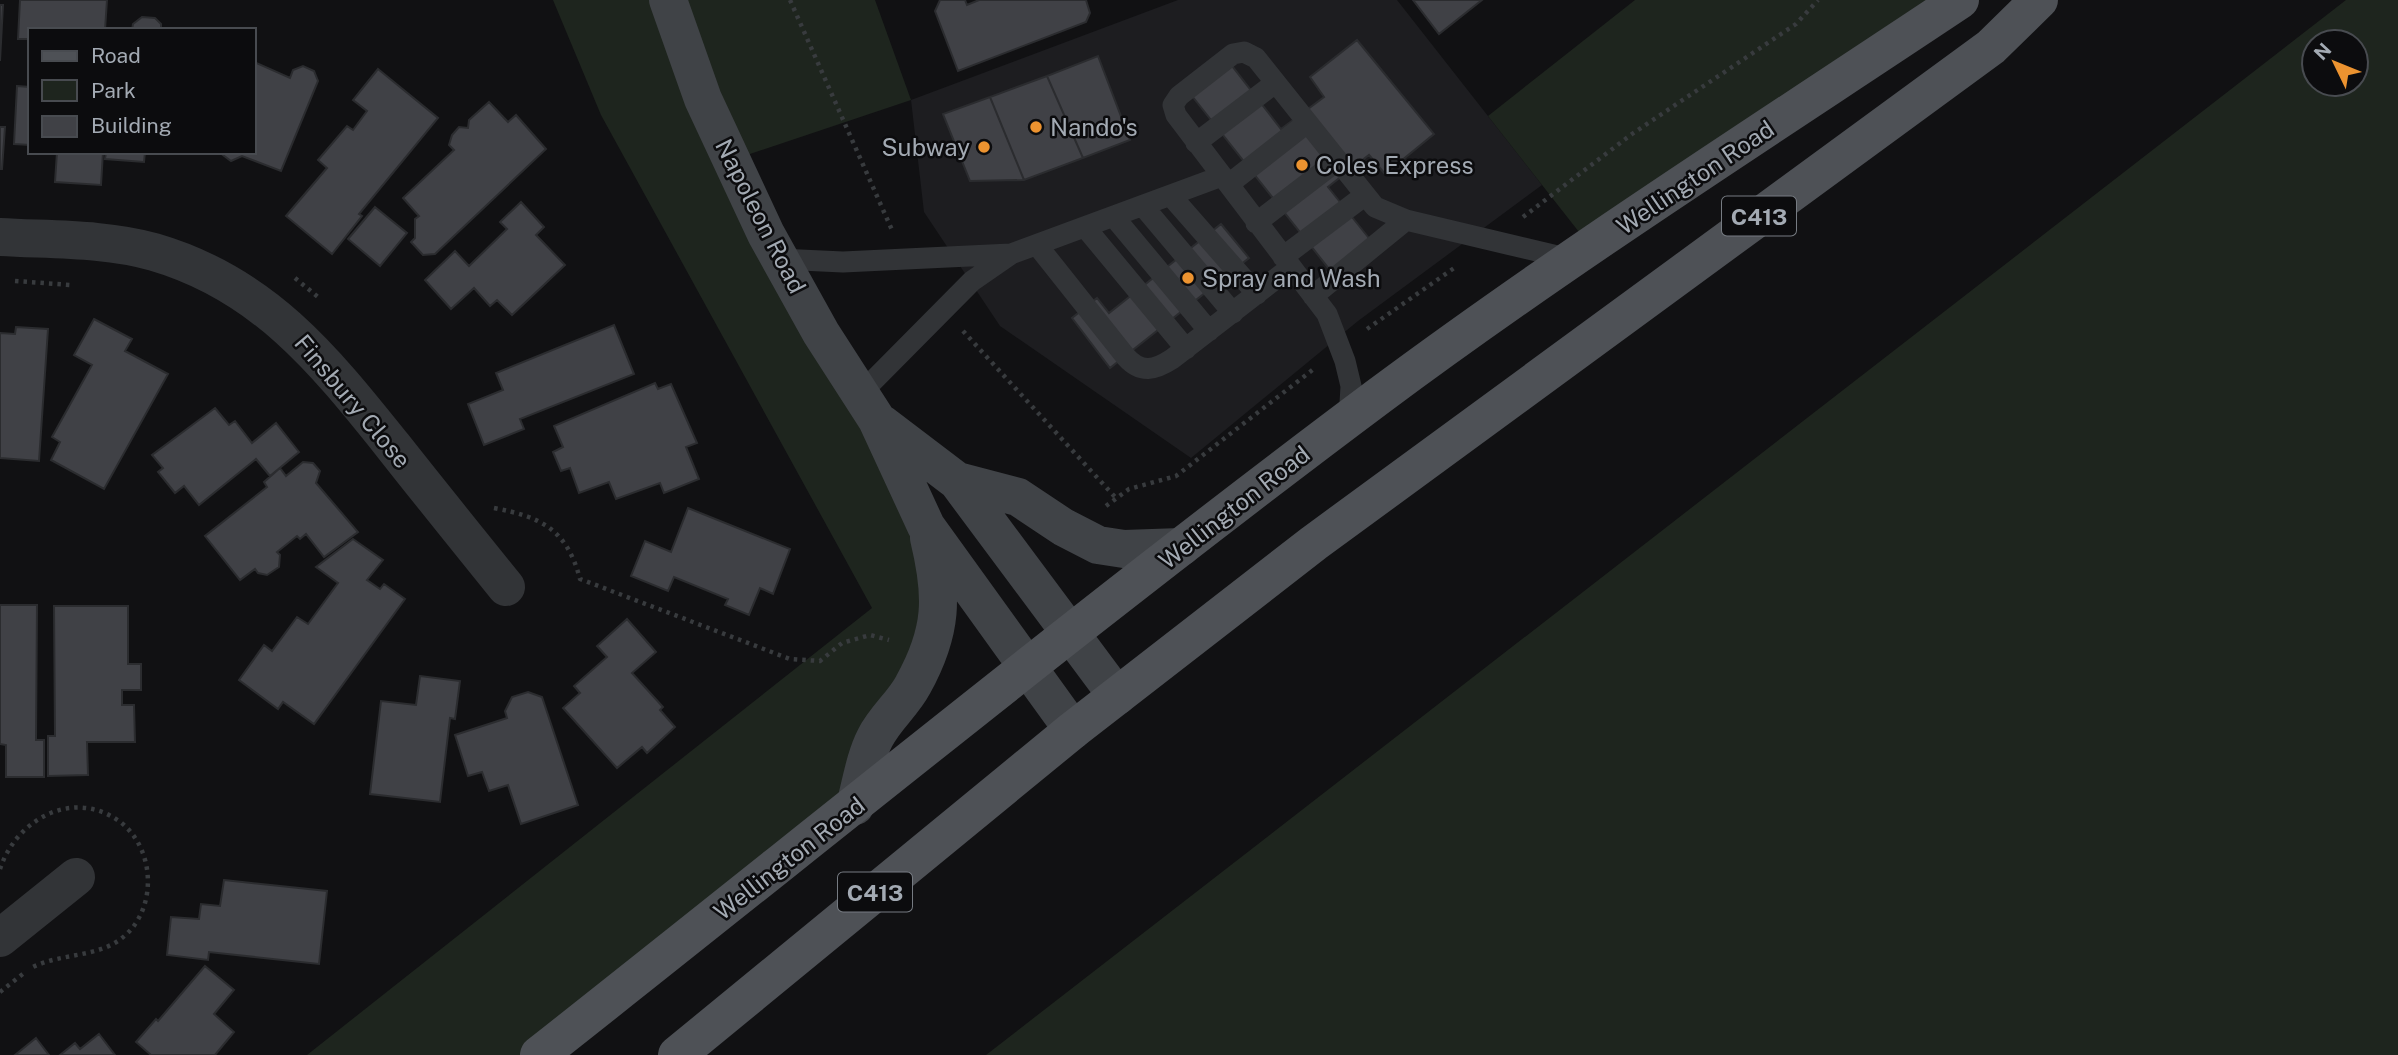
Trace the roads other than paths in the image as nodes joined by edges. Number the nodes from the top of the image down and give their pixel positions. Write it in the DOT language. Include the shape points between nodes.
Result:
graph roads {
  1 [pos="668,0"];
  2 [pos="1960,0"];
  3 [pos="2039,0"];
  4 [pos="1275,83"];
  5 [pos="1307,123"];
  6 [pos="1196,143"];
  7 [pos="1338,160"];
  8 [pos="1226,180"];
  9 [pos="1171,196"];
  10 [pos="1364,196"];
  11 [pos="1143,206"];
  12 [pos="1114,217"];
  13 [pos="1406,220"];
  14 [pos="1256,223"];
  15 [pos="1085,227"];
  16 [pos="0,237"];
  17 [pos="1037,245"];
  18 [pos="1012,254"];
  19 [pos="779,259"];
  20 [pos="1570,259"];
  21 [pos="1287,262"];
  22 [pos="1257,294"];
  23 [pos="1313,296"];
  24 [pos="1233,313"];
  25 [pos="1209,331"];
  26 [pos="1186,349"];
  27 [pos="869,406"];
  28 [pos="1349,420"];
  29 [pos="957,481"];
  30 [pos="926,526"];
  31 [pos="1181,547"];
  32 [pos="506,587"];
  33 [pos="1071,634"];
  34 [pos="1028,668"];
  35 [pos="1117,696"];
  36 [pos="1073,730"];
  37 [pos="856,806"];
  38 [pos="76,877"];
  39 [pos="0,938"];
  40 [pos="539,1055"];
  41 [pos="677,1055"];
  1 -- 19 [label="main road, Napoleon Road" via="703,99"];
  2 -- 20 [label="main road, Wellington Road / C413"];
  3 -- 35 [label="main road, C413" via="1991,47 1314,542"];
  4 -- 5 [label="lane"];
  4 -- 6 [label="lane"];
  4 -- 6 [label="lane" via="1256,58 1244,51 1233,54 1174,104 1175,115"];
  5 -- 7 [label="lane"];
  5 -- 8 [label="lane"];
  6 -- 8 [label="lane"];
  7 -- 10 [label="lane"];
  7 -- 14 [label="lane"];
  8 -- 9 [label="lane"];
  8 -- 14 [label="lane"];
  9 -- 11 [label="lane"];
  9 -- 22 [label="lane"];
  10 -- 13 [label="lane" via="1375,207"];
  10 -- 21 [label="lane"];
  11 -- 12 [label="lane"];
  11 -- 24 [label="lane"];
  12 -- 15 [label="lane"];
  12 -- 25 [label="lane"];
  13 -- 20 [label="lane"];
  13 -- 23 [label="lane"];
  14 -- 21 [label="lane"];
  15 -- 17 [label="lane"];
  15 -- 26 [label="lane"];
  16 -- 32 [label="street, Finsbury Close" via="152,251 184,262 255,300 322,358"];
  17 -- 18 [label="lane"];
  17 -- 26 [label="lane" via="1132,364 1152,370"];
  18 -- 19 [label="lane" via="843,262"];
  18 -- 27 [label="lane" via="972,281"];
  19 -- 27 [label="main road, Napoleon Road"];
  20 -- 28 [label="main road, Wellington Road / C413"];
  21 -- 22 [label="lane"];
  21 -- 23 [label="lane"];
  22 -- 24 [label="lane"];
  23 -- 28 [label="lane" via="1327,314 1340,348 1351,386"];
  24 -- 25 [label="lane"];
  25 -- 26 [label="lane"];
  27 -- 29 [label="main road, Napoleon Road"];
  27 -- 30 [label="main road, Napoleon Road"];
  28 -- 31 [label="main road, Wellington Road / C413"];
  29 -- 31 [label="main road" via="1018,497 1098,545"];
  29 -- 33 [label="main road, Napoleon Road"];
  30 -- 34 [label="main road, Napoleon Road"];
  30 -- 37 [label="main road" via="939,581 933,640 912,687 874,740"];
  31 -- 33 [label="main road, Wellington Road / C413"];
  33 -- 34 [label="main road, Wellington Road / C413"];
  33 -- 35 [label="main road, Napoleon Road"];
  34 -- 36 [label="main road, Napoleon Road"];
  34 -- 37 [label="main road, Wellington Road / C413"];
  35 -- 36 [label="main road, C413"];
  36 -- 41 [label="main road, C413"];
  37 -- 40 [label="main road, Wellington Road / C413"];
  38 -- 39 [label="street"];
}
